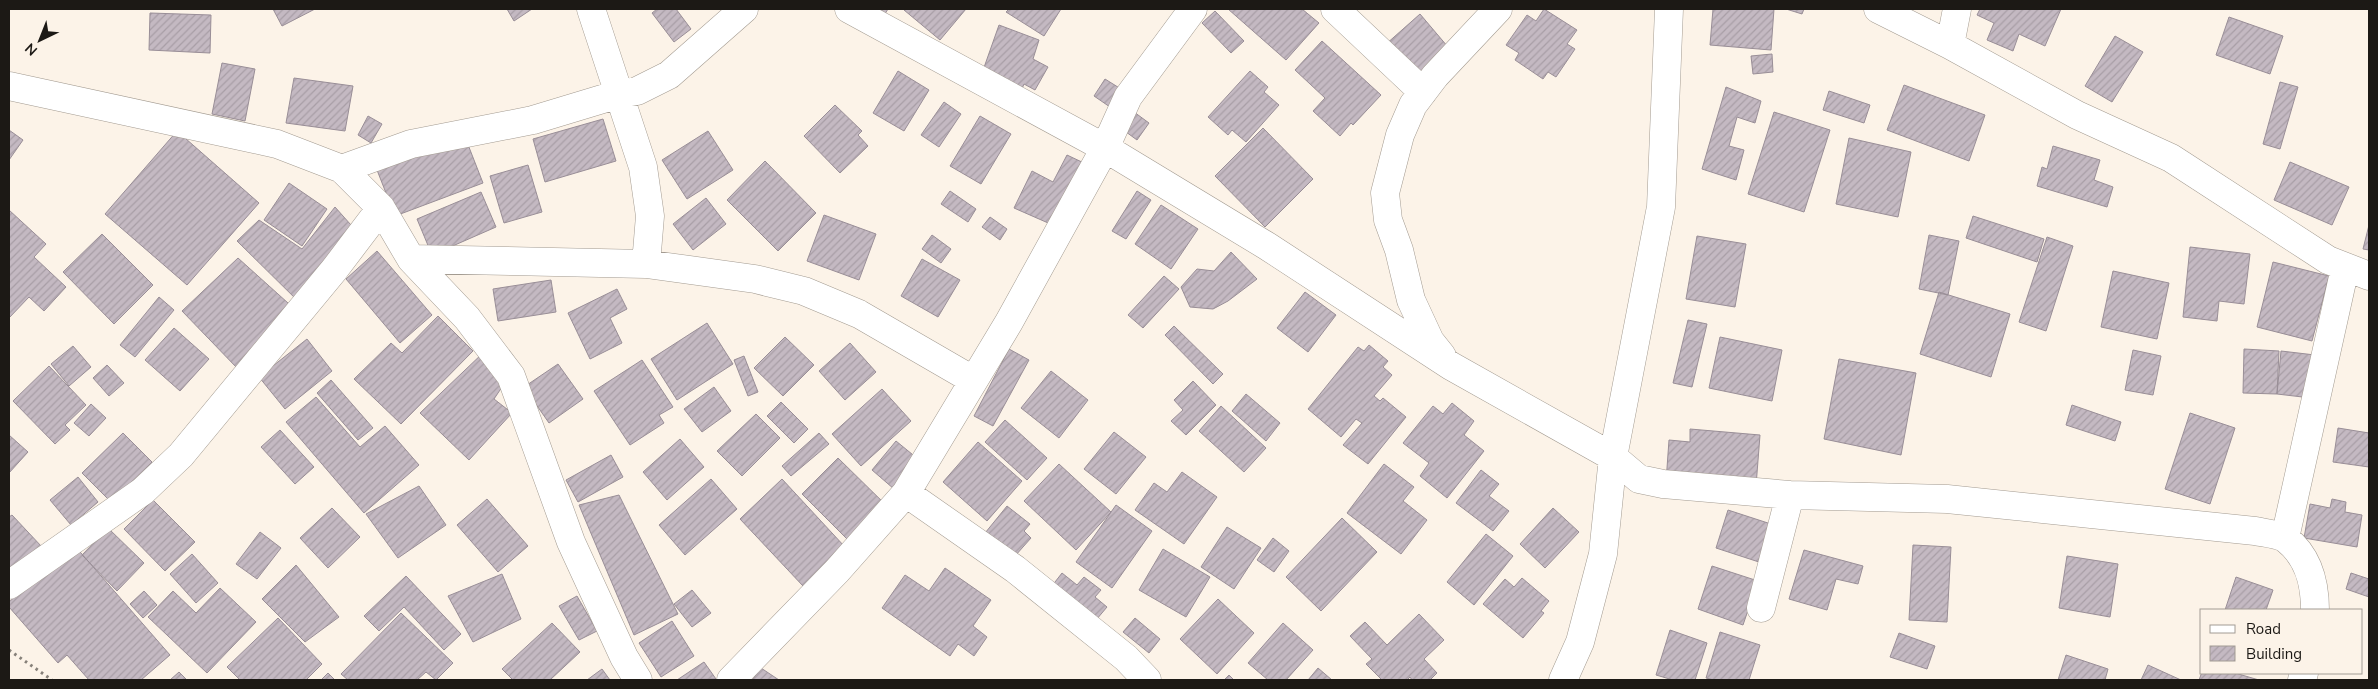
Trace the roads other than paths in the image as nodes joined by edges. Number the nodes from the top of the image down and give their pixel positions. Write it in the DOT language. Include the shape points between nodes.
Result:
graph roads {
  1 [pos="591,9"];
  2 [pos="744,9"];
  3 [pos="849,9"];
  4 [pos="1193,9"];
  5 [pos="1335,9"];
  6 [pos="1498,9"];
  7 [pos="1669,9"];
  8 [pos="1878,9"];
  9 [pos="1957,9"];
  10 [pos="1950,45"];
  11 [pos="9,86"];
  12 [pos="1423,92"];
  13 [pos="619,94"];
  14 [pos="1105,148"];
  15 [pos="342,169"];
  16 [pos="381,208"];
  17 [pos="412,259"];
  18 [pos="646,264"];
  19 [pos="2357,272"];
  20 [pos="1450,366"];
  21 [pos="973,380"];
  22 [pos="1613,457"];
  23 [pos="906,493"];
  24 [pos="1790,495"];
  25 [pos="2285,538"];
  26 [pos="9,585"];
  27 [pos="1761,608"];
  28 [pos="2315,609"];
  29 [pos="638,680"];
  30 [pos="731,680"];
  31 [pos="1147,680"];
  32 [pos="1563,680"];
  1 -- 13 [label="street"];
  2 -- 13 [label="street" via="668,75 637,91"];
  3 -- 14 [label="street"];
  4 -- 14 [label="street" via="1128,97"];
  5 -- 12 [label="street"];
  6 -- 12 [label="street"];
  7 -- 22 [label="street" via="1661,207"];
  8 -- 10 [label="street"];
  9 -- 10 [label="street"];
  10 -- 19 [label="street" via="2077,115 2171,158 2309,248"];
  11 -- 15 [label="street" via="277,144"];
  12 -- 20 [label="street" via="1413,105 1400,135 1385,193 1388,220 1411,300 1430,341"];
  13 -- 15 [label="street" via="533,120 411,144"];
  13 -- 18 [label="street" via="643,166 650,216"];
  14 -- 20 [label="street" via="1267,246"];
  14 -- 21 [label="street"];
  15 -- 16 [label="street"];
  16 -- 17 [label="street"];
  16 -- 26 [label="street" via="181,455 143,491"];
  17 -- 18 [label="street"];
  17 -- 29 [label="street" via="467,318 512,376 571,542 624,657"];
  18 -- 21 [label="street" via="755,279 804,292 859,314"];
  19 -- 25 [label="street"];
  20 -- 22 [label="street"];
  21 -- 23 [label="street"];
  22 -- 24 [label="street" via="1639,479"];
  22 -- 32 [label="street" via="1603,554 1580,642"];
  23 -- 30 [label="street" via="837,572"];
  23 -- 31 [label="street" via="1015,570 1126,658"];
  24 -- 25 [label="street" via="1947,499 2255,531"];
  24 -- 27 [label="street"];
  25 -- 28 [label="street" via="2308,565 2315,588"];
}
